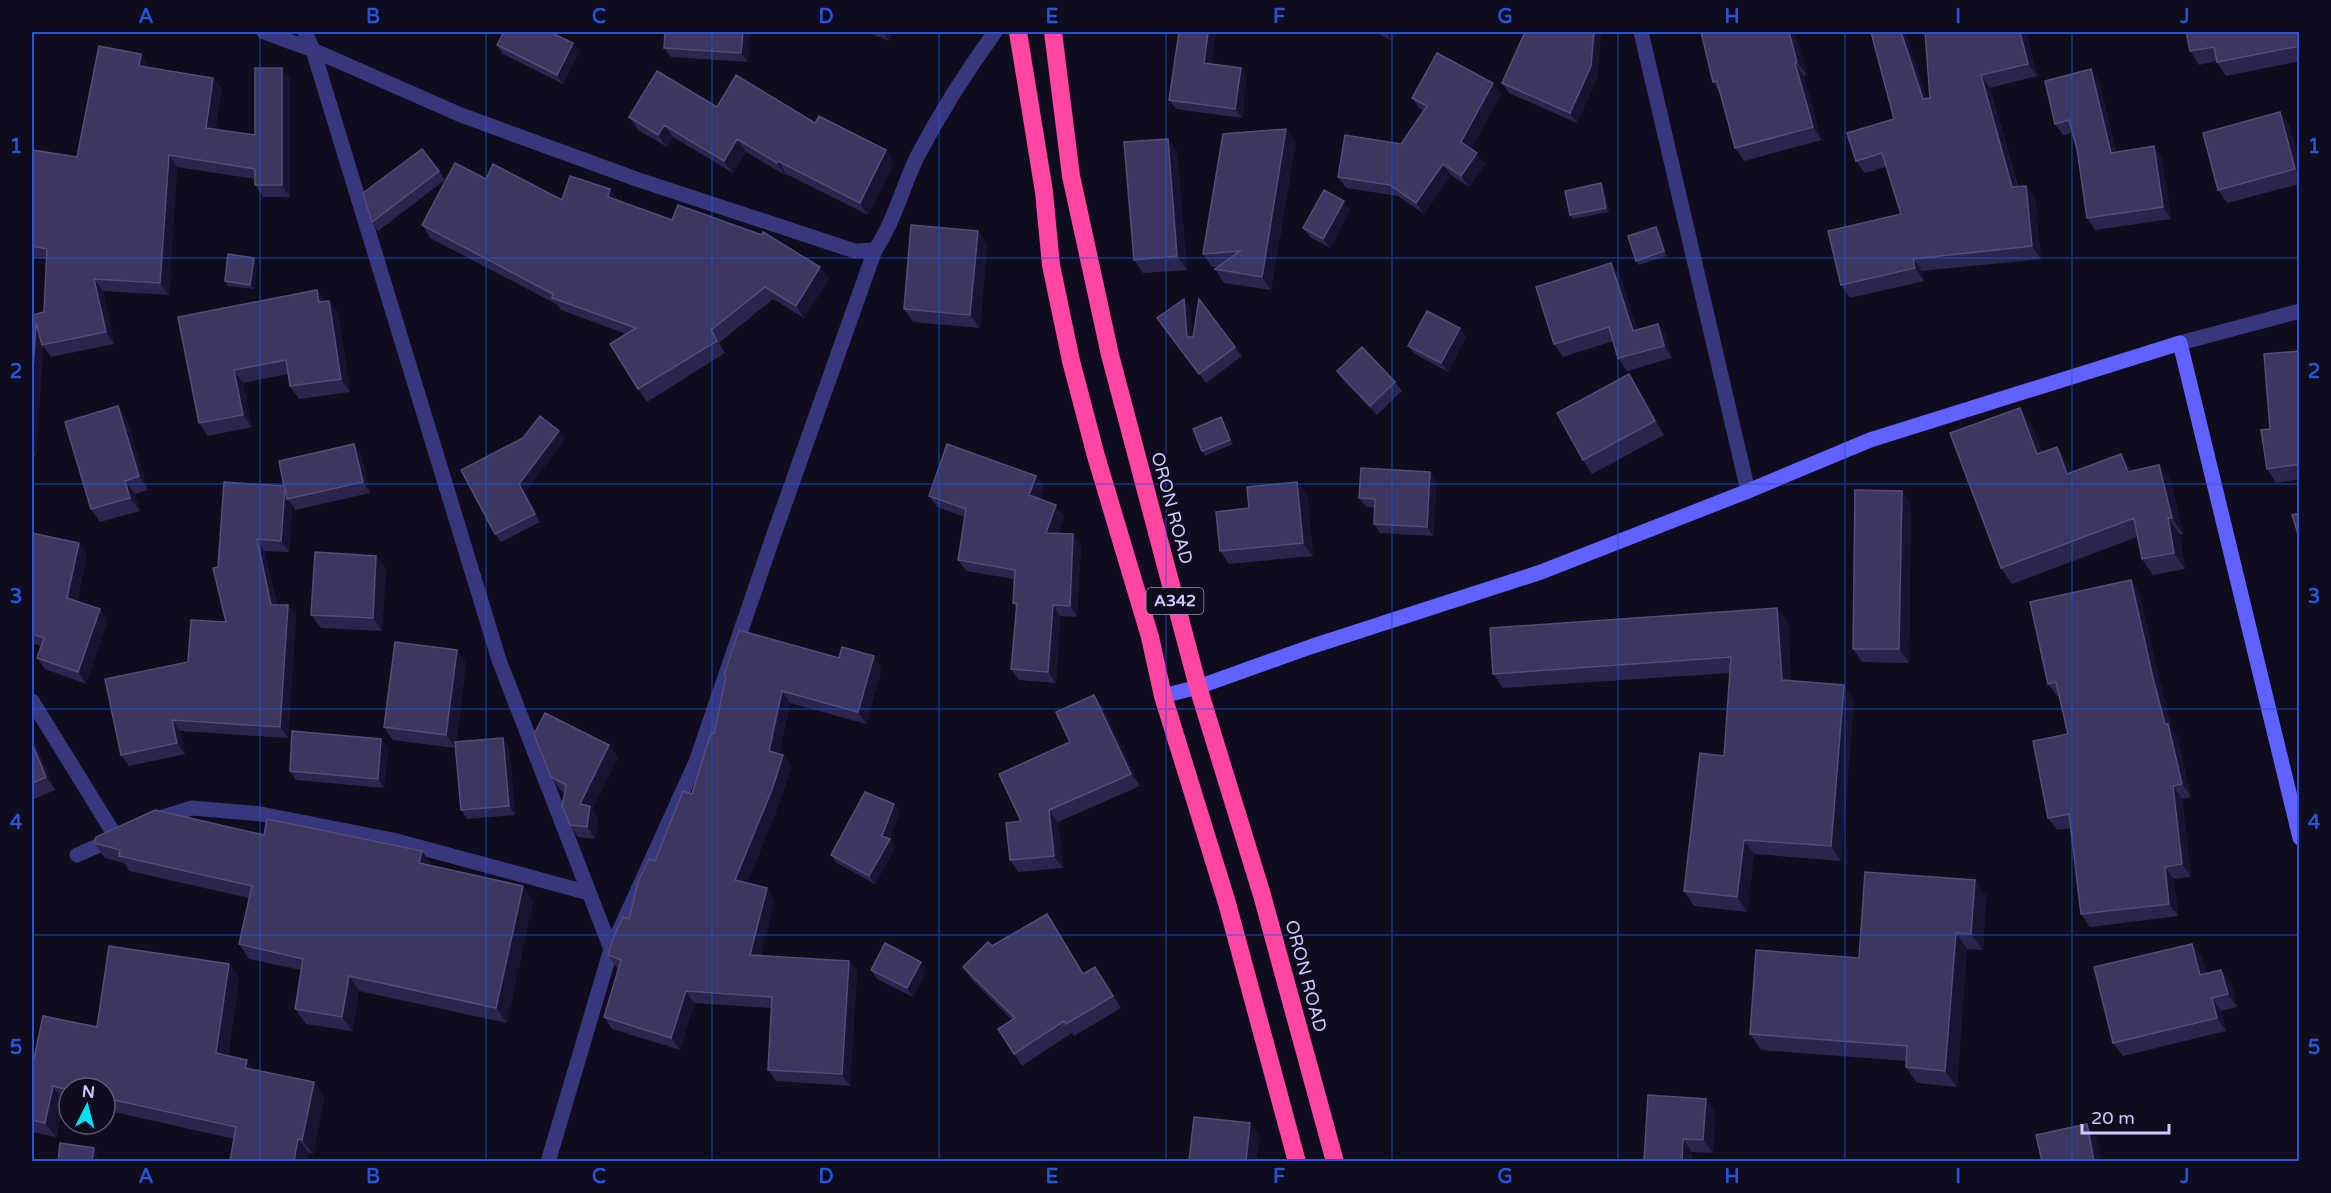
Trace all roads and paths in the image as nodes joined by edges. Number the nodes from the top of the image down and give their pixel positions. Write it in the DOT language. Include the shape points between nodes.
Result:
graph roads {
  1 [pos="264,32"];
  2 [pos="305,32"];
  3 [pos="995,32"];
  4 [pos="1018,32"];
  5 [pos="1053,32"];
  6 [pos="1641,32"];
  7 [pos="313,50"];
  8 [pos="876,250"];
  9 [pos="2300,311"];
  10 [pos="2180,343"];
  11 [pos="1748,492"];
  12 [pos="1198,687"];
  13 [pos="1164,696"];
  14 [pos="32,701"];
  15 [pos="144,824"];
  16 [pos="2300,838"];
  17 [pos="77,855"];
  18 [pos="589,893"];
  19 [pos="611,949"];
  20 [pos="548,1161"];
  21 [pos="1297,1161"];
  22 [pos="1335,1161"];
  1 -- 7 [label="street"];
  2 -- 7 [label="street"];
  3 -- 8 [label="street" via="961,78 916,159 889,229"];
  4 -- 13 [label="highway, A342" via="1044,192 1051,265 1071,361"];
  5 -- 12 [label="highway, ORON ROAD / A342" via="1071,176 1110,355"];
  6 -- 11 [label="street"];
  7 -- 8 [label="street" via="461,115 639,180 855,251"];
  7 -- 18 [label="street" via="499,660"];
  8 -- 19 [label="street" via="696,762"];
  9 -- 10 [label="street"];
  10 -- 11 [label="street" via="1870,440"];
  10 -- 16 [label="street"];
  11 -- 12 [label="street" via="1541,572"];
  12 -- 13 [label="street"];
  12 -- 22 [label="highway, ORON ROAD / A342" via="1262,895"];
  13 -- 21 [label="highway, A342" via="1227,903"];
  14 -- 17 [label="street" via="121,835"];
  15 -- 18 [label="street" via="192,808 261,814 393,840"];
  18 -- 19 [label="street"];
  19 -- 20 [label="street"];
}
